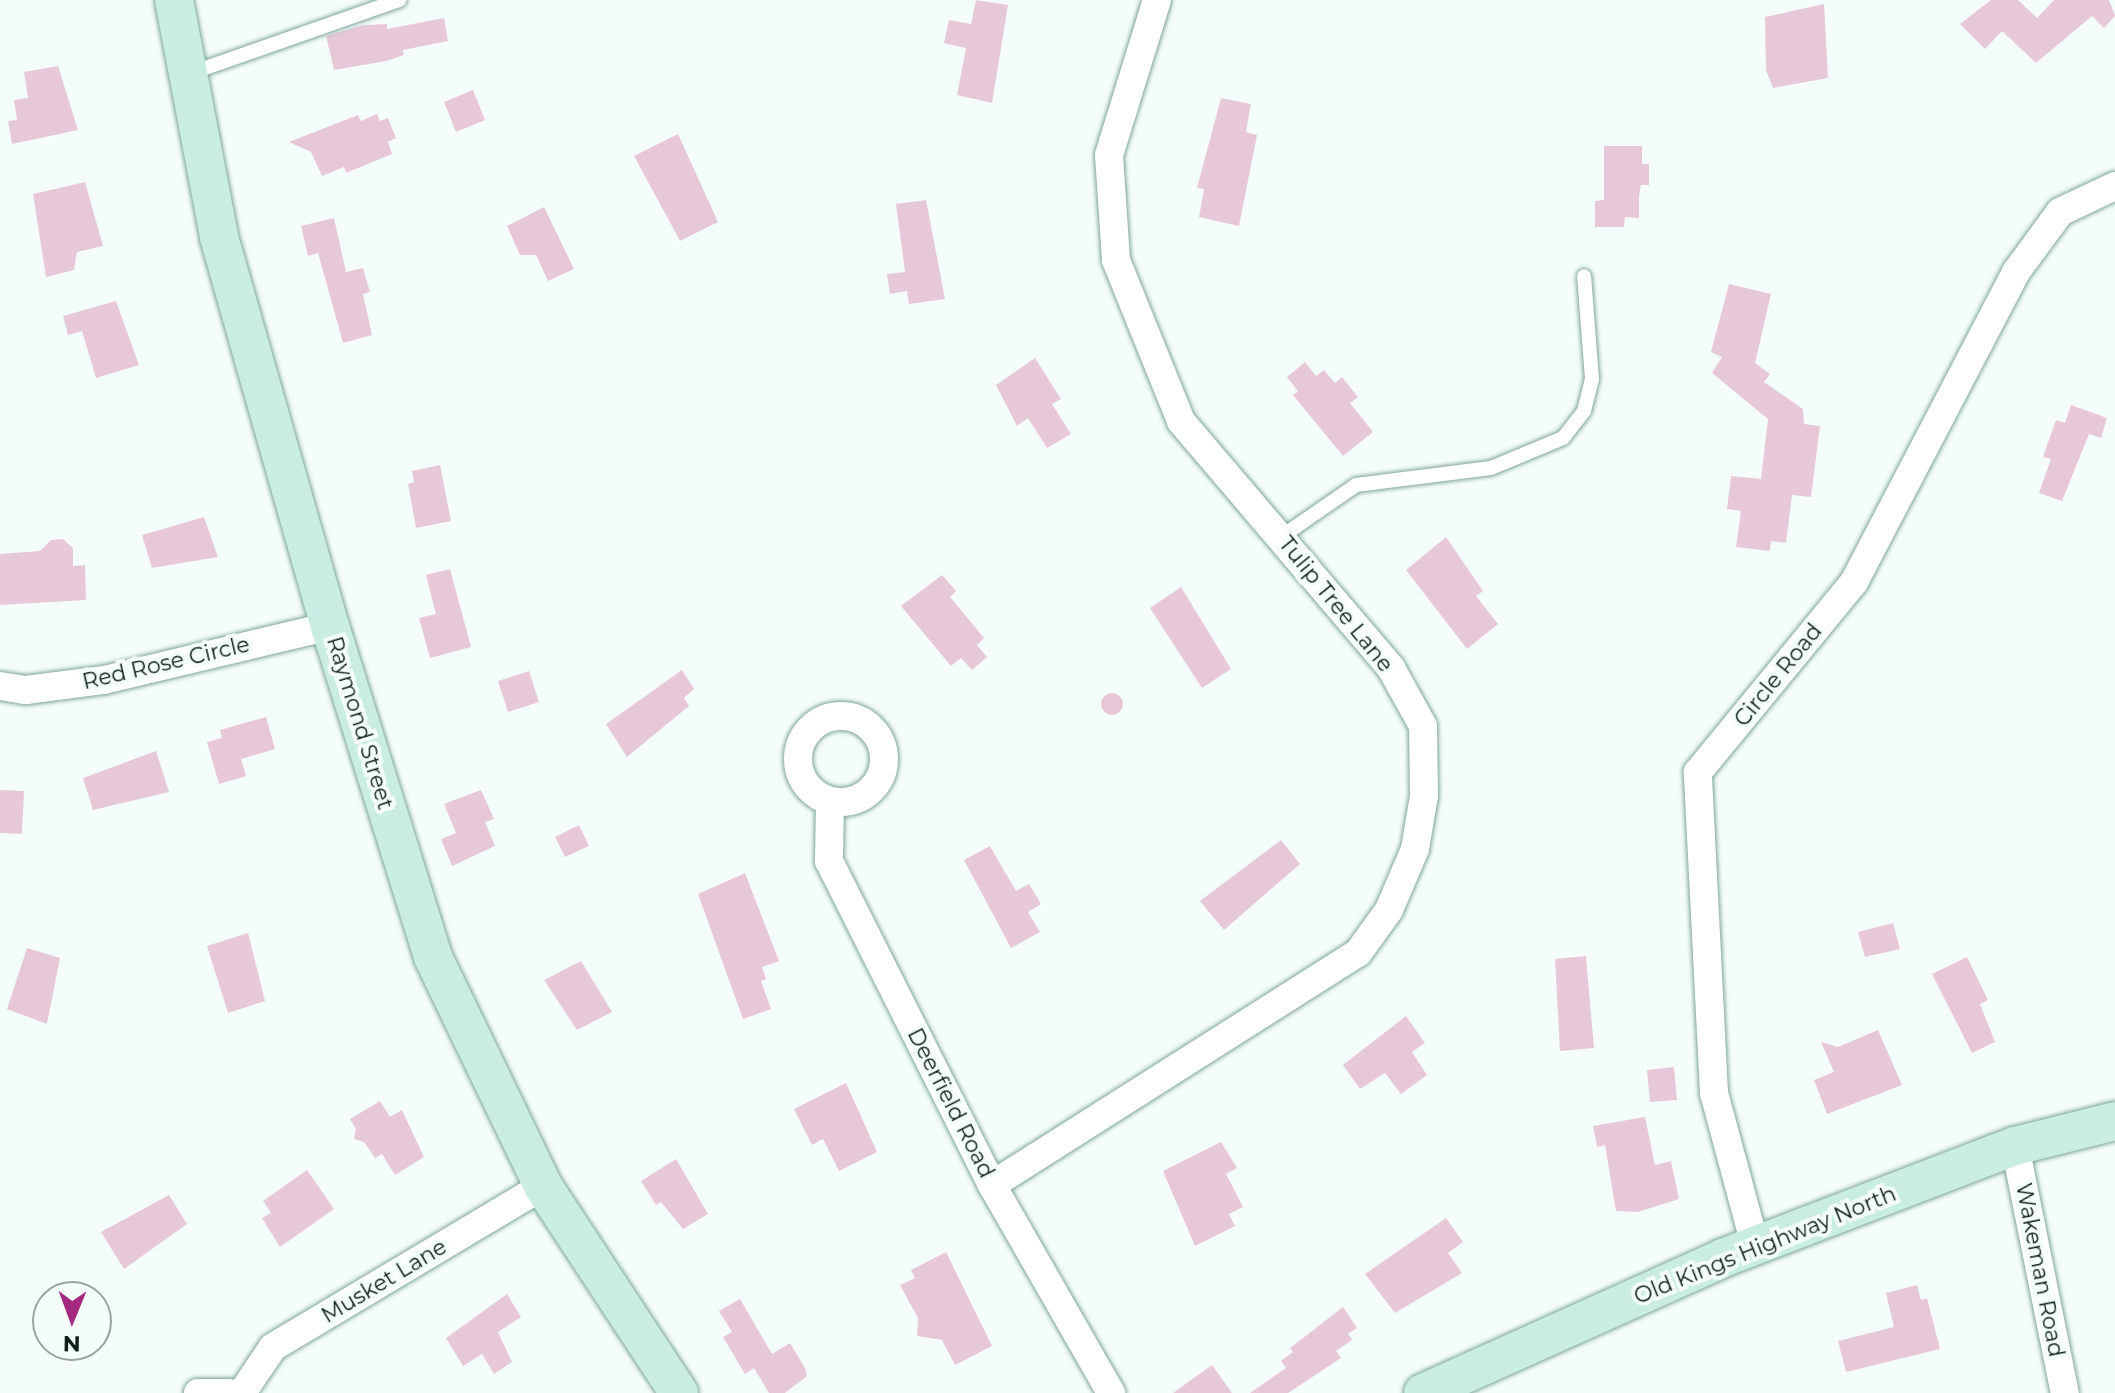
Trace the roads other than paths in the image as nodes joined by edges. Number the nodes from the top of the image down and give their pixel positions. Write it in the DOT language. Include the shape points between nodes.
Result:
graph roads {
  1 [pos="174,0"];
  2 [pos="399,0"];
  3 [pos="1157,0"];
  4 [pos="188,74"];
  5 [pos="2115,186"];
  6 [pos="1584,276"];
  7 [pos="1281,537"];
  8 [pos="330,626"];
  9 [pos="0,686"];
  10 [pos="830,801"];
  11 [pos="2115,1121"];
  12 [pos="2015,1146"];
  13 [pos="992,1185"];
  14 [pos="543,1186"];
  15 [pos="1755,1245"];
  16 [pos="198,1393"];
  17 [pos="229,1393"];
  18 [pos="242,1393"];
  19 [pos="679,1393"];
  20 [pos="1111,1393"];
  21 [pos="1423,1393"];
  22 [pos="2065,1393"];
  1 -- 4 [label="street, Raymond Street"];
  2 -- 4 [label="lane"];
  3 -- 7 [label="street, Tulip Tree Lane" via="1109,155 1116,260 1181,421"];
  4 -- 8 [label="street, Raymond Street" via="219,237"];
  5 -- 15 [label="street, Circle Road" via="2060,212 2016,272 1854,582 1698,772 1714,1093"];
  6 -- 7 [label="lane" via="1592,379 1584,411 1563,438 1491,468 1356,485"];
  7 -- 13 [label="street, Tulip Tree Lane" via="1391,668 1423,726 1424,796 1415,849 1389,910 1358,953"];
  8 -- 9 [label="street, Red Rose Circle" via="104,680 26,690"];
  8 -- 14 [label="street, Raymond Street" via="433,957"];
  10 -- 13 [label="street, Deerfield Road" via="829,861"];
  11 -- 12 [label="street, Old Kings Highway North"];
  12 -- 15 [label="street, Old Kings Highway North"];
  12 -- 22 [label="street, Wakeman Road"];
  13 -- 20 [label="street, Deerfield Road"];
  14 -- 18 [label="street, Musket Lane" via="273,1347"];
  14 -- 19 [label="street, Raymond Street"];
  15 -- 21 [label="street, Old Kings Highway North"];
  16 -- 17 [label="street"];
}
